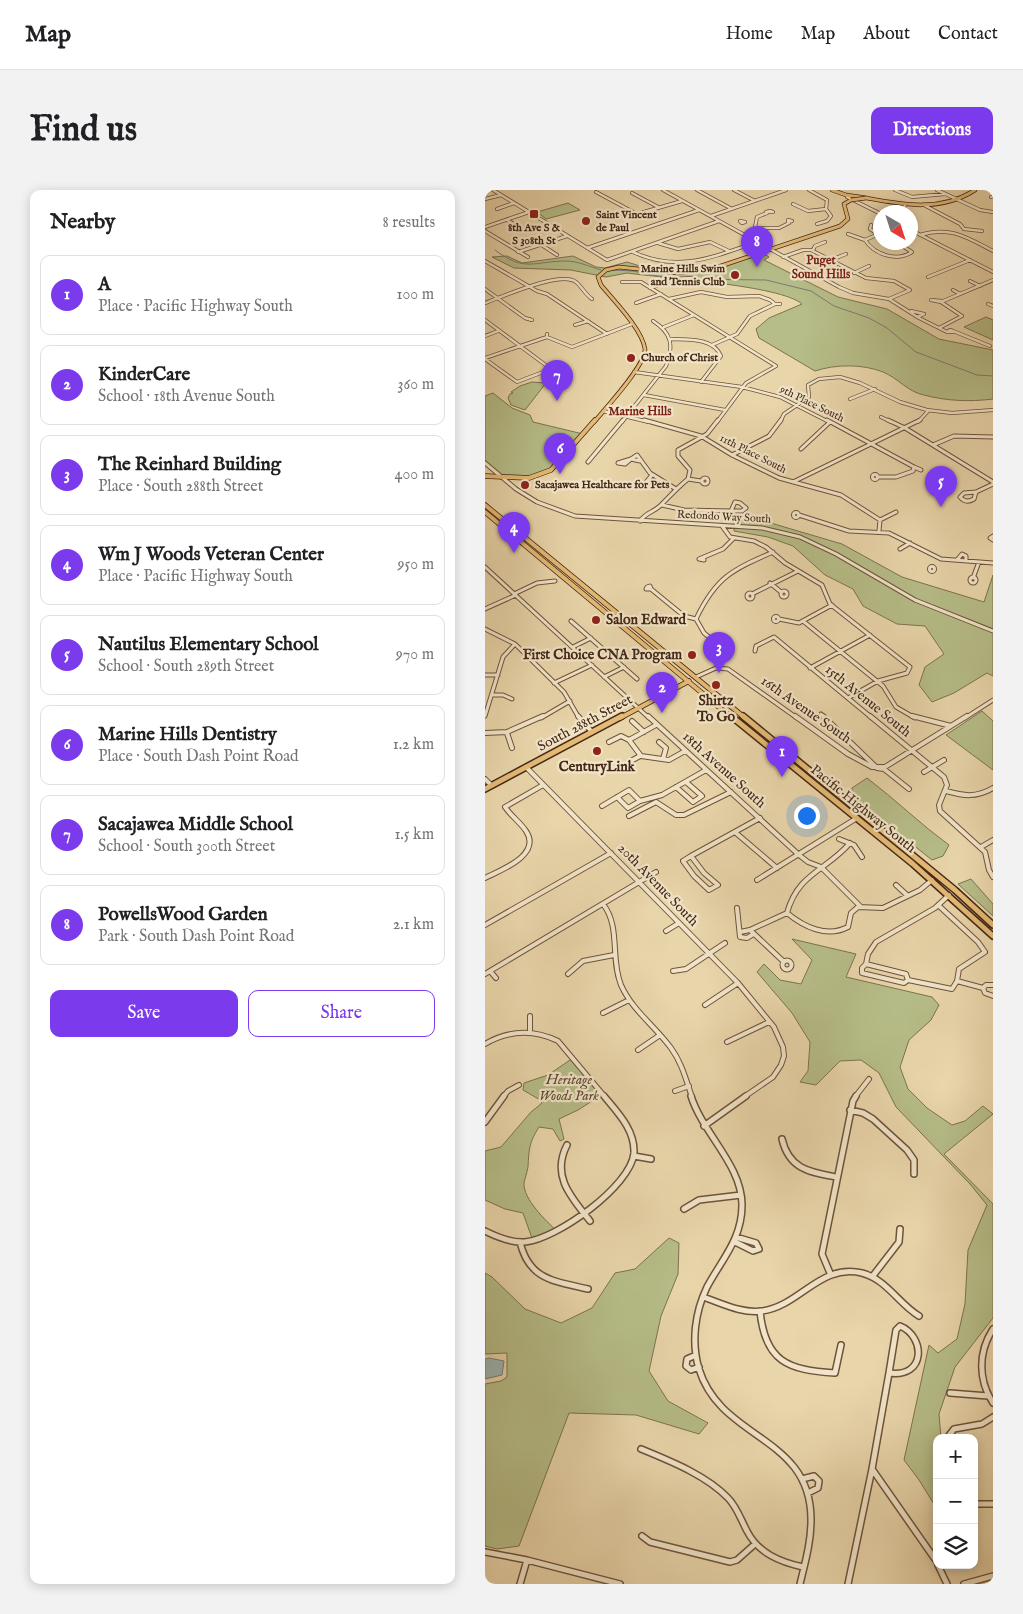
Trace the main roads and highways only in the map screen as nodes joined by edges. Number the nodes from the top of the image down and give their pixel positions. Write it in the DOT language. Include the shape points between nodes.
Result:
graph roads {
  1 [pos="832,190"];
  2 [pos="975,190"];
  3 [pos="872,199"];
  4 [pos="485,476"];
  5 [pos="485,505"];
  6 [pos="485,512"];
  7 [pos="531,550"];
  8 [pos="563,569"];
  9 [pos="562,575"];
  10 [pos="593,593"];
  11 [pos="696,677"];
  12 [pos="688,681"];
  13 [pos="485,789"];
  14 [pos="857,818"];
  15 [pos="884,831"];
  16 [pos="949,895"];
  17 [pos="992,924"];
  18 [pos="993,936"];
  1 -- 3 [label="main road" via="847,198"];
  2 -- 3 [label="main road" via="958,200 924,205"];
  3 -- 4 [label="main road, bridge" via="851,200 844,204 848,219 840,226 714,268 698,272 623,267 603,271 598,277 601,286 642,338 644,356 603,411 550,471 529,478"];
  5 -- 8 [label="main road, Pacific Highway South"];
  6 -- 7 [label="main road, Pacific Highway South"];
  7 -- 8 [label="main road"];
  7 -- 9 [label="main road, Pacific Highway South"];
  8 -- 10 [label="main road, Pacific Highway South"];
  9 -- 10 [label="main road"];
  9 -- 12 [label="main road, Pacific Highway South"];
  10 -- 11 [label="main road, Pacific Highway South"];
  11 -- 12 [label="main road, South 288th Street"];
  11 -- 15 [label="main road, Pacific Highway South"];
  12 -- 13 [label="main road, South 288th Street"];
  12 -- 14 [label="main road, Pacific Highway South"];
  14 -- 15 [label="main road" via="861,817"];
  14 -- 16 [label="main road, Pacific Highway South"];
  15 -- 17 [label="main road, Pacific Highway South"];
  16 -- 17 [label="main road" via="958,896"];
  16 -- 18 [label="main road, Pacific Highway South"];
}
